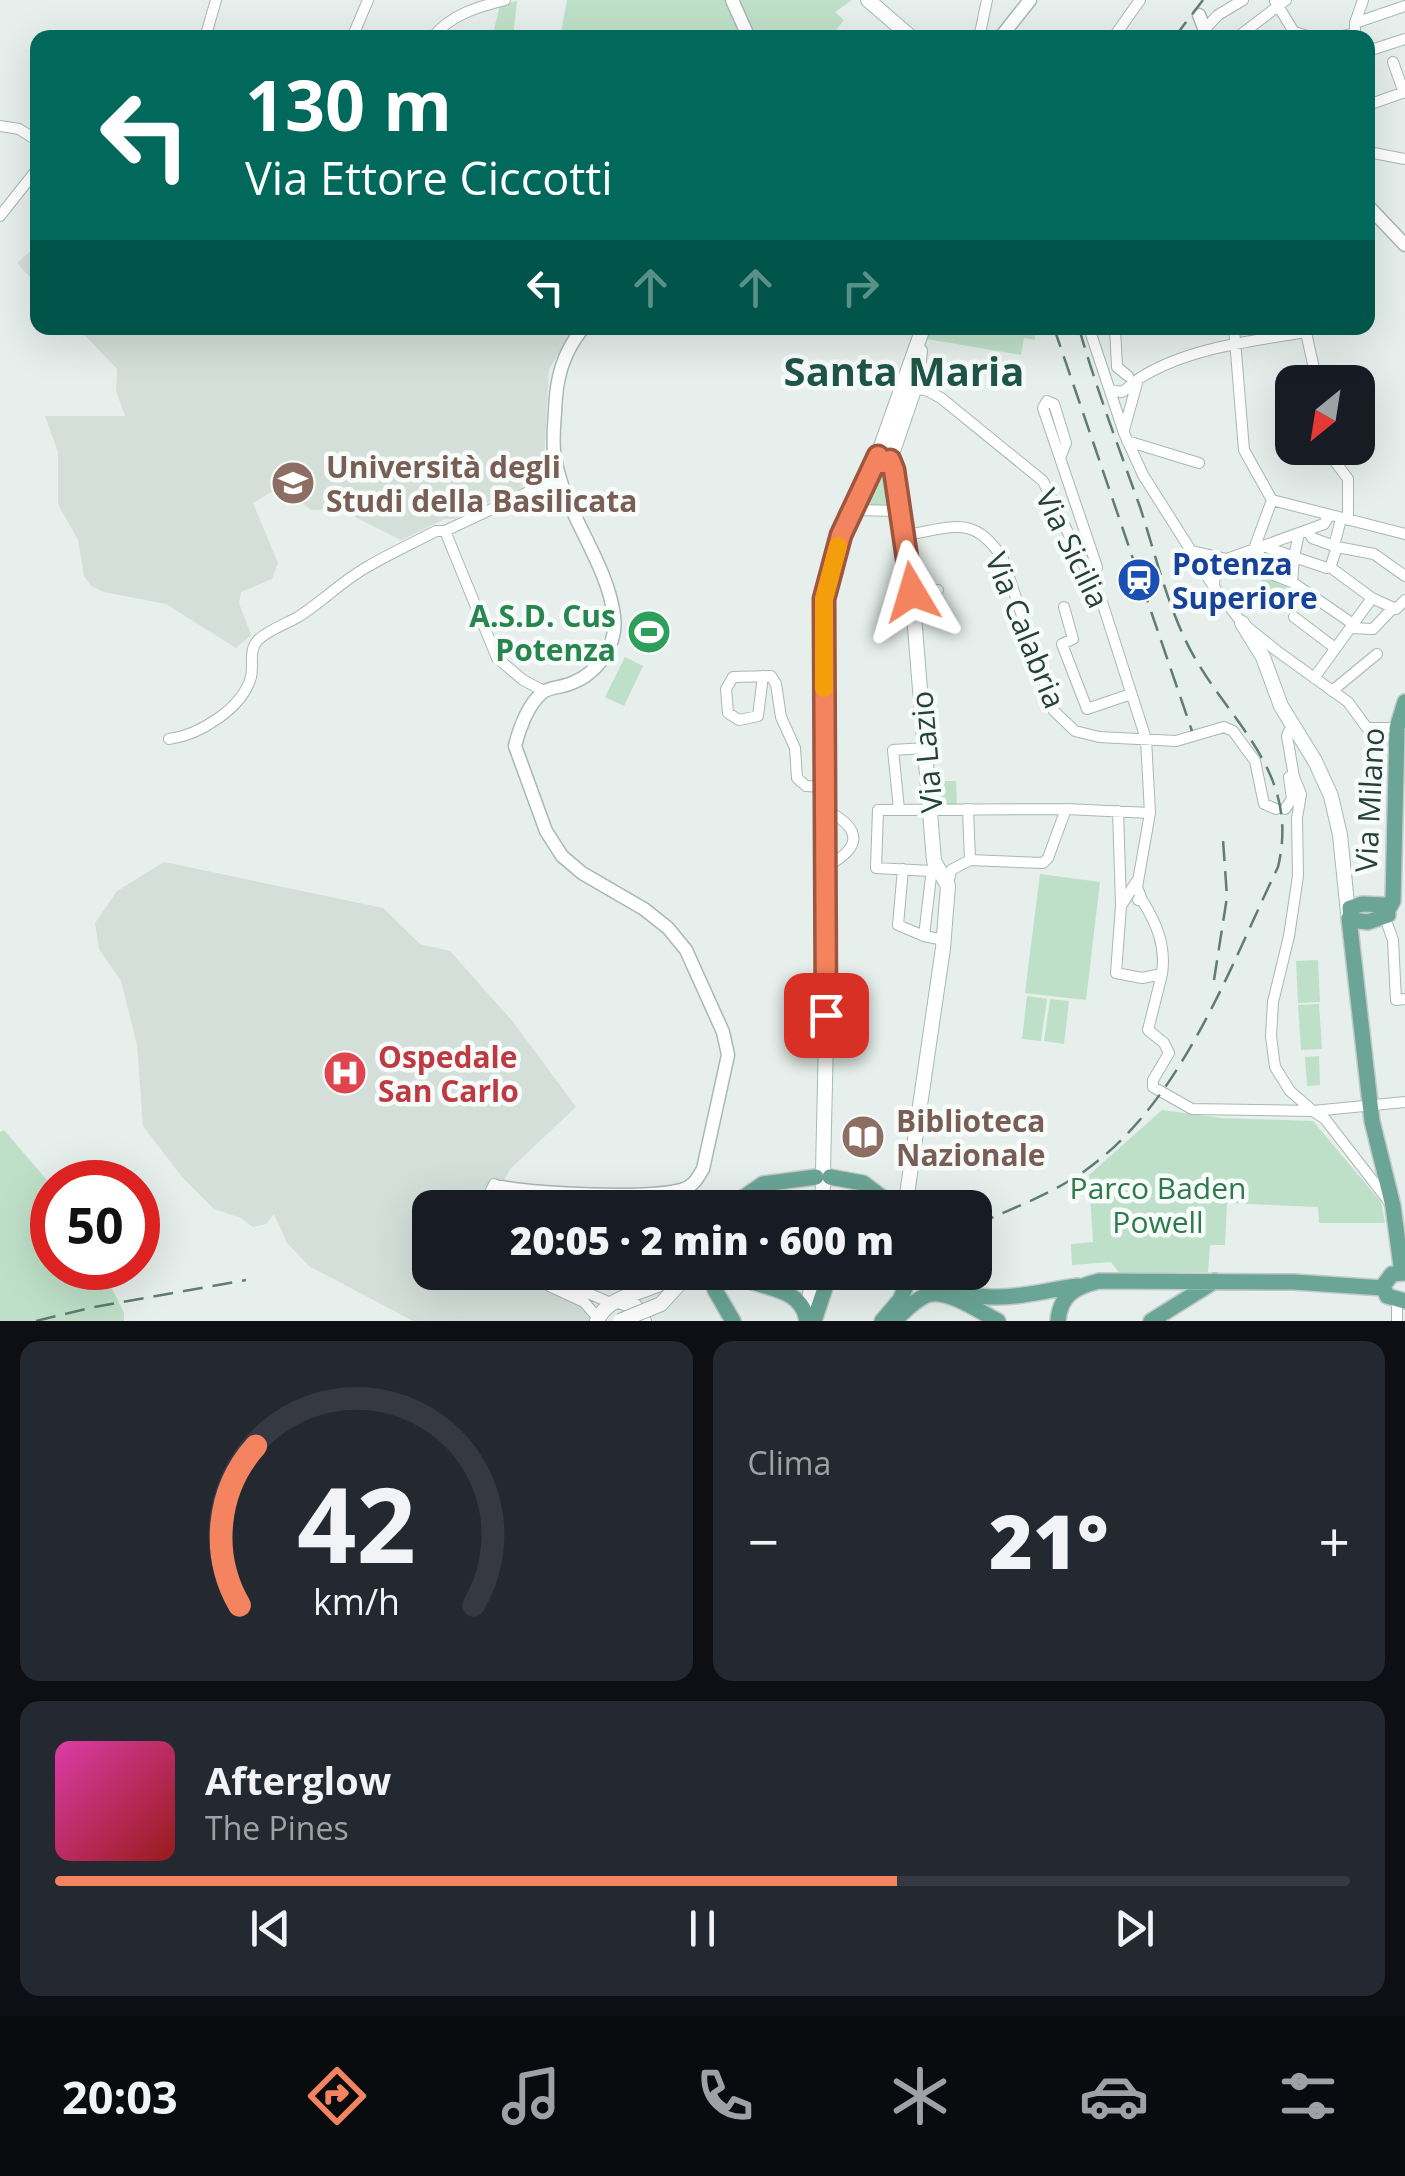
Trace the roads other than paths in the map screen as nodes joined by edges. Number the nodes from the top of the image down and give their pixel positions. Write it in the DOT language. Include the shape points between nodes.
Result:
graph roads {
  1 [pos="216,0"];
  2 [pos="368,0"];
  3 [pos="506,0"];
  4 [pos="732,0"];
  5 [pos="868,0"];
  6 [pos="987,0"];
  7 [pos="1030,0"];
  8 [pos="1140,0"];
  9 [pos="1243,0"];
  10 [pos="1363,0"];
  11 [pos="1279,2"];
  12 [pos="1386,6"];
  13 [pos="1405,6"];
  14 [pos="1199,15"];
  15 [pos="207,30"];
  16 [pos="355,30"];
  17 [pos="439,30"];
  18 [pos="745,30"];
  19 [pos="903,30"];
  20 [pos="981,30"];
  21 [pos="1006,30"];
  22 [pos="1119,30"];
  23 [pos="1205,30"];
  24 [pos="1209,30"];
  25 [pos="1246,30"];
  26 [pos="1293,30"];
  27 [pos="1355,30"];
  28 [pos="1356,30"];
  29 [pos="1405,39"];
  30 [pos="1375,49"];
  31 [pos="1394,62"];
  32 [pos="1404,92"];
  33 [pos="1375,101"];
  34 [pos="0,126"];
  35 [pos="30,135"];
  36 [pos="1375,153"];
  37 [pos="1405,159"];
  38 [pos="30,178"];
  39 [pos="1375,213"];
  40 [pos="0,216"];
  41 [pos="1405,245"];
  42 [pos="580,335"];
  43 [pos="921,335"];
  44 [pos="1092,335"];
  45 [pos="1114,335"];
  46 [pos="1234,335"];
  47 [pos="1280,335"];
  48 [pos="1306,335"];
  49 [pos="919,343"];
  50 [pos="1234,344"];
  51 [pos="1115,348"];
  52 [pos="1314,365"];
  53 [pos="920,370"];
  54 [pos="1134,377"];
  55 [pos="1109,386"];
  56 [pos="914,389"];
  57 [pos="941,398"];
  58 [pos="1125,437"];
  59 [pos="1060,458"];
  60 [pos="882,460"];
  61 [pos="1199,463"];
  62 [pos="1338,465"];
  63 [pos="560,477"];
  64 [pos="1272,500"];
  65 [pos="852,510"];
  66 [pos="901,511"];
  67 [pos="1344,520"];
  68 [pos="1384,530"];
  69 [pos="444,531"];
  70 [pos="1304,532"];
  71 [pos="905,535"];
  72 [pos="1405,537"];
  73 [pos="1336,546"];
  74 [pos="1259,547"];
  75 [pos="1189,550"];
  76 [pos="1374,554"];
  77 [pos="1294,557"];
  78 [pos="1226,559"];
  79 [pos="1334,570"];
  80 [pos="1405,576"];
  81 [pos="1292,582"];
  82 [pos="1214,587"];
  83 [pos="938,590"];
  84 [pos="912,592"];
  85 [pos="1372,598"];
  86 [pos="1405,600"];
  87 [pos="1103,605"];
  88 [pos="1064,606"];
  89 [pos="1392,609"];
  90 [pos="1294,617"];
  91 [pos="1242,622"];
  92 [pos="1352,626"];
  93 [pos="1336,648"];
  94 [pos="1377,654"];
  95 [pos="763,676"];
  96 [pos="1314,678"];
  97 [pos="544,691"];
  98 [pos="1332,691"];
  99 [pos="1131,694"];
  100 [pos="1281,706"];
  101 [pos="1404,706"];
  102 [pos="1397,728"];
  103 [pos="1298,732"];
  104 [pos="1146,739"];
  105 [pos="168,740"];
  106 [pos="926,748"];
  107 [pos="824,786"];
  108 [pos="1069,808"];
  109 [pos="824,809"];
  110 [pos="932,809"];
  111 [pos="968,809"];
  112 [pos="1282,809"];
  113 [pos="900,810"];
  114 [pos="1118,811"];
  115 [pos="1150,813"];
  116 [pos="1298,847"];
  117 [pos="970,860"];
  118 [pos="932,866"];
  119 [pos="826,867"];
  120 [pos="903,870"];
  121 [pos="1141,872"];
  122 [pos="1399,877"];
  123 [pos="948,886"];
  124 [pos="1142,900"];
  125 [pos="1121,906"];
  126 [pos="1391,907"];
  127 [pos="1353,918"];
  128 [pos="924,936"];
  129 [pos="944,940"];
  130 [pos="1399,940"];
  131 [pos="1162,974"];
  132 [pos="1405,1000"];
  133 [pos="1405,1102"];
  134 [pos="1370,1104"];
  135 [pos="1312,1110"];
  136 [pos="826,1137"];
  137 [pos="914,1156"];
  138 [pos="823,1178"];
  139 [pos="776,1182"];
  140 [pos="498,1186"];
  141 [pos="495,1190"];
  142 [pos="497,1190"];
  143 [pos="751,1190"];
  144 [pos="822,1190"];
  145 [pos="873,1190"];
  146 [pos="909,1190"];
  147 [pos="914,1190"];
  148 [pos="1392,1206"];
  149 [pos="1403,1273"];
  150 [pos="1146,1280"];
  151 [pos="1215,1281"];
  152 [pos="1082,1285"];
  153 [pos="1383,1288"];
  154 [pos="558,1290"];
  155 [pos="584,1290"];
  156 [pos="647,1290"];
  157 [pos="674,1290"];
  158 [pos="715,1290"];
  159 [pos="775,1290"];
  160 [pos="812,1290"];
  161 [pos="824,1290"];
  162 [pos="904,1290"];
  163 [pos="955,1290"];
  164 [pos="1401,1301"];
  165 [pos="614,1302"];
  166 [pos="598,1319"];
  167 [pos="809,1320"];
  168 [pos="1152,1320"];
  169 [pos="620,1321"];
  170 [pos="644,1321"];
  171 [pos="734,1321"];
  172 [pos="882,1321"];
  173 [pos="894,1321"];
  174 [pos="998,1321"];
  175 [pos="1058,1321"];
  176 [pos="1397,1321"];
  1 -- 15 [label="street"];
  2 -- 16 [label="street"];
  3 -- 17 [label="street" via="472,8"];
  4 -- 18 [label="street"];
  5 -- 19 [label="main road"];
  6 -- 20 [label="street"];
  7 -- 21 [label="street"];
  8 -- 22 [label="street"];
  9 -- 24 [label="street" via="1218,15"];
  10 -- 27 [label="street"];
  11 -- 25 [label="street"];
  11 -- 26 [label="street"];
  12 -- 13 [label="street"];
  12 -- 28 [label="street"];
  14 -- 23 [label="street"];
  29 -- 30 [label="street"];
  31 -- 32 [label="street"];
  32 -- 33 [label="street"];
  34 -- 35 [label="street"];
  36 -- 37 [label="street"];
  38 -- 40 [label="street"];
  39 -- 41 [label="street"];
  42 -- 63 [label="street" via="556,378 554,454"];
  43 -- 49 [label="main road"];
  44 -- 55 [label="street"];
  45 -- 51 [label="street"];
  46 -- 50 [label="street"];
  47 -- 50 [label="street"];
  48 -- 52 [label="street"];
  49 -- 53 [label="main road"];
  49 -- 60 [label="main road"];
  50 -- 54 [label="street"];
  50 -- 64 [label="street" via="1244,450"];
  51 -- 54 [label="street" via="1117,367"];
  51 -- 55 [label="street"];
  53 -- 56 [label="main road"];
  53 -- 57 [label="street"];
  54 -- 55 [label="street" via="1126,390"];
  54 -- 58 [label="street"];
  55 -- 58 [label="street"];
  56 -- 57 [label="street"];
  56 -- 60 [label="main road"];
  57 -- 87 [label="street, Via Sicilia" via="1043,482"];
  58 -- 61 [label="street"];
  58 -- 75 [label="street"];
  59 -- 59 [label="street" via="1066,443 1054,404 1047,401 1043,408"];
  59 -- 87 [label="street" via="1097,566"];
  60 -- 65 [label="main road"];
  60 -- 66 [label="main road, Via Lazio"];
  62 -- 67 [label="street" via="1348,479"];
  63 -- 69 [label="street"];
  63 -- 97 [label="street" via="615,619 612,641 595,668"];
  64 -- 67 [label="street"];
  64 -- 74 [label="street"];
  65 -- 66 [label="street"];
  65 -- 107 [label="main road" via="824,599"];
  66 -- 71 [label="main road, Via Lazio"];
  67 -- 68 [label="street"];
  67 -- 70 [label="street"];
  67 -- 73 [label="street"];
  68 -- 72 [label="street"];
  68 -- 76 [label="street"];
  69 -- 97 [label="street" via="497,658"];
  69 -- 105 [label="street" via="367,567 258,640 250,679 219,718 188,737"];
  70 -- 73 [label="street"];
  70 -- 74 [label="street"];
  70 -- 77 [label="street"];
  71 -- 84 [label="main road, Via Lazio"];
  71 -- 104 [label="street, Via Calabria" via="964,526 983,533 1004,559 1054,711 1076,731"];
  73 -- 76 [label="street"];
  73 -- 77 [label="street" via="1330,568"];
  74 -- 77 [label="street"];
  74 -- 78 [label="street"];
  74 -- 81 [label="street" via="1254,568"];
  75 -- 78 [label="street"];
  75 -- 82 [label="street"];
  76 -- 80 [label="street"];
  77 -- 81 [label="street"];
  78 -- 82 [label="street" via="1215,570"];
  79 -- 85 [label="street"];
  81 -- 92 [label="street"];
  82 -- 91 [label="street"];
  83 -- 84 [label="street"];
  84 -- 106 [label="main road, Via Lazio"];
  85 -- 89 [label="street"];
  85 -- 92 [label="street"];
  86 -- 89 [label="street"];
  87 -- 99 [label="street, Via Sicilia"];
  88 -- 99 [label="street" via="1073,639 1062,644 1087,709"];
  89 -- 92 [label="street" via="1373,629"];
  90 -- 93 [label="street"];
  91 -- 96 [label="street"];
  91 -- 100 [label="main road"];
  92 -- 93 [label="street"];
  93 -- 96 [label="street"];
  94 -- 98 [label="street"];
  95 -- 95 [label="street" via="729,680 733,718 758,716"];
  95 -- 107 [label="street" via="776,684 799,782"];
  96 -- 98 [label="street"];
  97 -- 140 [label="street" via="515,746 546,830 562,856 644,909 686,950 728,1056 703,1169 685,1190"];
  98 -- 102 [label="street" via="1367,728"];
  99 -- 104 [label="street, Via Sicilia"];
  100 -- 103 [label="main road"];
  100 -- 112 [label="street" via="1292,799"];
  101 -- 102 [label="main road, Via Milano"];
  102 -- 122 [label="main road, Via Milano"];
  103 -- 116 [label="street" via="1288,736 1301,794"];
  103 -- 127 [label="main road" via="1331,796"];
  104 -- 112 [label="street" via="1233,731 1254,761 1264,804"];
  104 -- 115 [label="street, Via Sicilia"];
  106 -- 110 [label="main road, Via Lazio"];
  106 -- 113 [label="street" via="893,750"];
  107 -- 109 [label="main road"];
  108 -- 111 [label="street"];
  108 -- 114 [label="street"];
  108 -- 117 [label="street" via="1042,863"];
  109 -- 119 [label="main road"];
  109 -- 119 [label="street" via="840,817 855,840"];
  110 -- 111 [label="street"];
  110 -- 113 [label="street"];
  110 -- 118 [label="main road, Via Lazio"];
  111 -- 117 [label="street"];
  112 -- 116 [label="street"];
  113 -- 120 [label="street" via="878,810 876,868"];
  114 -- 115 [label="street"];
  114 -- 125 [label="street"];
  115 -- 121 [label="street, Via Sicilia"];
  116 -- 135 [label="street" via="1270,1036 1275,1067"];
  117 -- 123 [label="street" via="951,870"];
  118 -- 120 [label="street"];
  118 -- 123 [label="main road, Via Lazio"];
  118 -- 128 [label="street"];
  119 -- 136 [label="main road"];
  120 -- 128 [label="street" via="898,925"];
  121 -- 124 [label="street"];
  121 -- 125 [label="street"];
  122 -- 126 [label="main road, Via Milano"];
  123 -- 129 [label="main road"];
  124 -- 125 [label="street"];
  124 -- 131 [label="street" via="1165,954"];
  125 -- 131 [label="street" via="1116,974"];
  126 -- 127 [label="main road"];
  126 -- 130 [label="street"];
  127 -- 134 [label="main road"];
  128 -- 129 [label="street"];
  129 -- 137 [label="main road"];
  130 -- 132 [label="street" via="1396,1000"];
  131 -- 135 [label="street" via="1148,1030 1169,1053 1153,1087 1192,1109"];
  133 -- 134 [label="street"];
  134 -- 135 [label="street"];
  134 -- 148 [label="main road"];
  135 -- 148 [label="street"];
  136 -- 138 [label="main road"];
  136 -- 139 [label="main road" via="815,1164"];
  137 -- 146 [label="main road"];
  137 -- 147 [label="main road"];
  138 -- 139 [label="main road"];
  138 -- 144 [label="main road"];
  138 -- 145 [label="main road"];
  139 -- 143 [label="main road"];
  140 -- 141 [label="street"];
  140 -- 142 [label="street"];
  148 -- 149 [label="main road"];
  149 -- 153 [label="main road" via="1387,1277"];
  150 -- 151 [label="main road"];
  150 -- 152 [label="main road"];
  150 -- 168 [label="main road" via="1158,1292"];
  151 -- 153 [label="main road"];
  151 -- 168 [label="main road"];
  152 -- 163 [label="main road" via="982,1298"];
  152 -- 175 [label="main road" via="1065,1296"];
  153 -- 164 [label="main road"];
  154 -- 166 [label="street" via="584,1302"];
  155 -- 165 [label="street"];
  156 -- 165 [label="main road"];
  157 -- 169 [label="main road, bridge" via="661,1304"];
  158 -- 171 [label="main road"];
  159 -- 167 [label="main road" via="802,1304"];
  160 -- 167 [label="main road"];
  161 -- 167 [label="main road"];
  162 -- 172 [label="main road"];
  164 -- 176 [label="street"];
  165 -- 166 [label="main road"];
  165 -- 170 [label="main road" via="635,1306"];
  173 -- 174 [label="main road" via="933,1294"];
}
